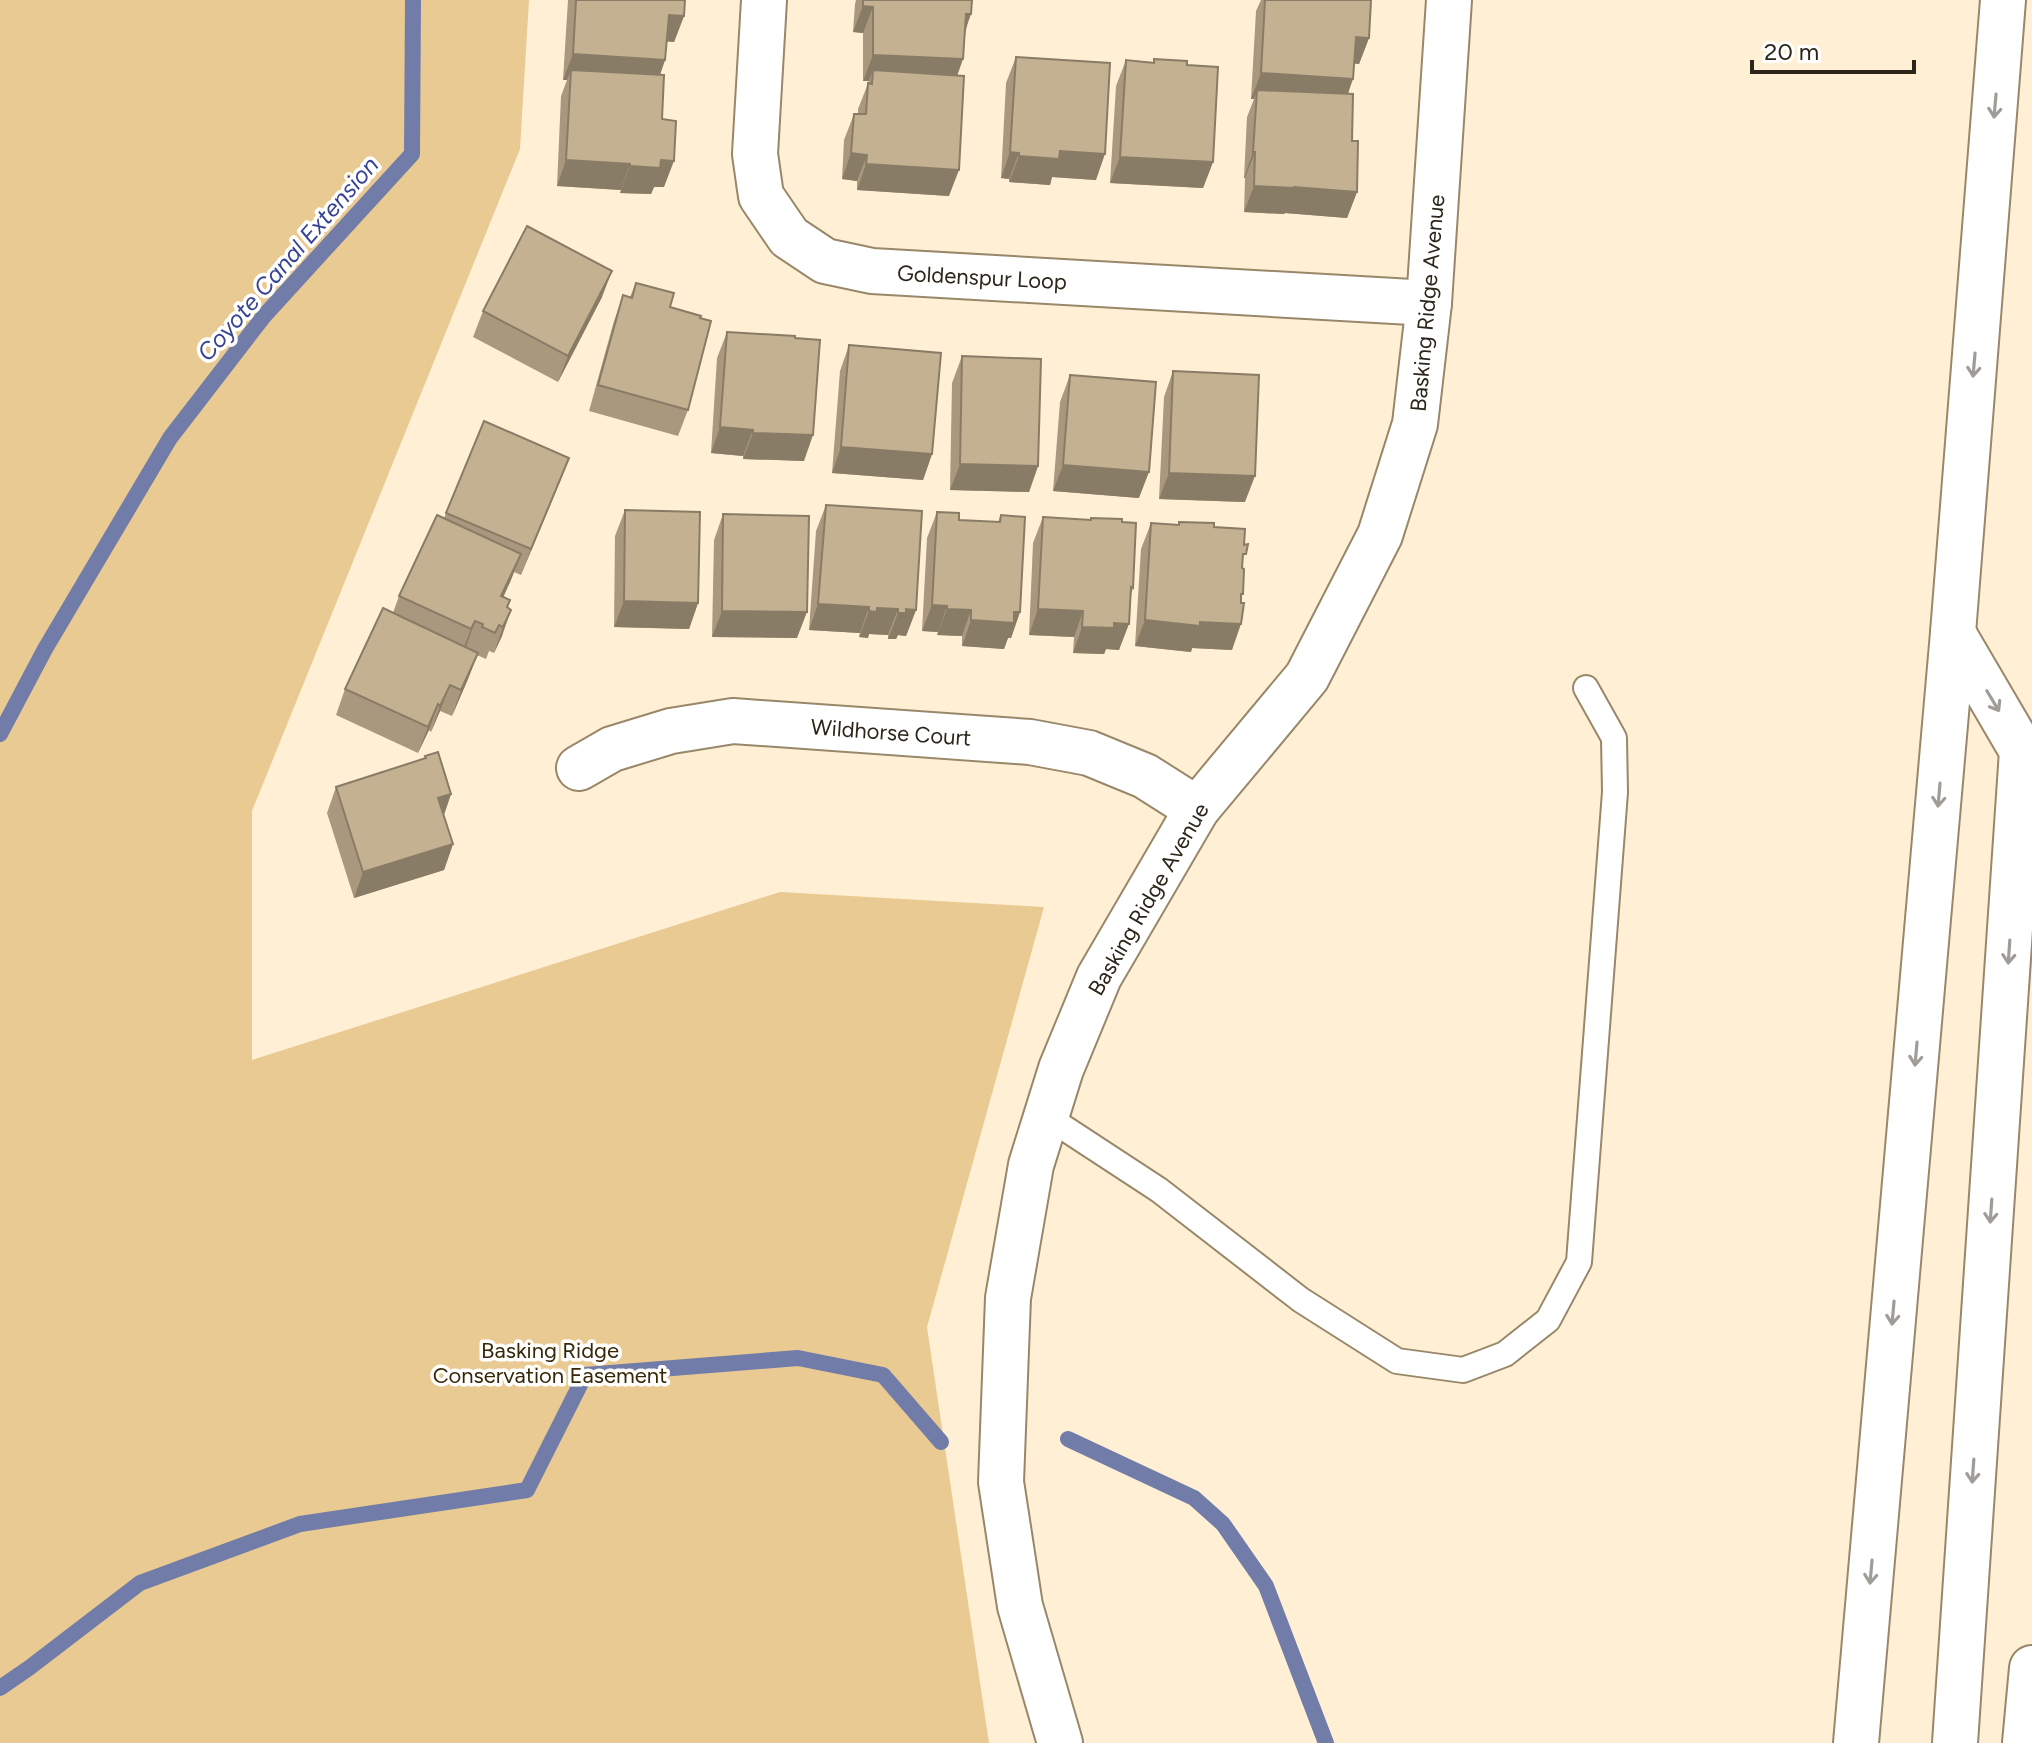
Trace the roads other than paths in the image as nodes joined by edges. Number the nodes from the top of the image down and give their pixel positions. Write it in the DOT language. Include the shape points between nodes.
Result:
graph roads {
  1 [pos="764,0"];
  2 [pos="1449,0"];
  3 [pos="2003,0"];
  4 [pos="1429,303"];
  5 [pos="1953,633"];
  6 [pos="1586,688"];
  7 [pos="579,768"];
  8 [pos="1197,809"];
  9 [pos="1046,1116"];
  10 [pos="2032,1668"];
  11 [pos="1060,1743"];
  12 [pos="1856,1743"];
  13 [pos="1955,1743"];
  14 [pos="2025,1743"];
  1 -- 4 [label="main road, Goldenspur Loop" via="755,154 761,196 789,237 825,261 872,271"];
  2 -- 4 [label="main road, Basking Ridge Avenue"];
  3 -- 5 [label="main road, one-way"];
  4 -- 8 [label="main road, Basking Ridge Avenue" via="1415,424 1380,535 1307,677"];
  5 -- 12 [label="main road, one-way"];
  5 -- 13 [label="main road, one-way" via="2022,751"];
  6 -- 9 [label="lane" via="1614,738 1615,792 1579,1262 1548,1320 1505,1354 1463,1370 1397,1361 1301,1300 1159,1190"];
  7 -- 8 [label="main road, Wildhorse Court" via="612,749 671,731 733,721 1030,742 1089,753 1145,776"];
  8 -- 9 [label="main road, Basking Ridge Avenue" via="1099,977"];
  9 -- 11 [label="main road, Basking Ridge Avenue" via="1031,1165 1008,1298 1001,1482 1020,1606"];
  10 -- 14 [label="main road"];
}
